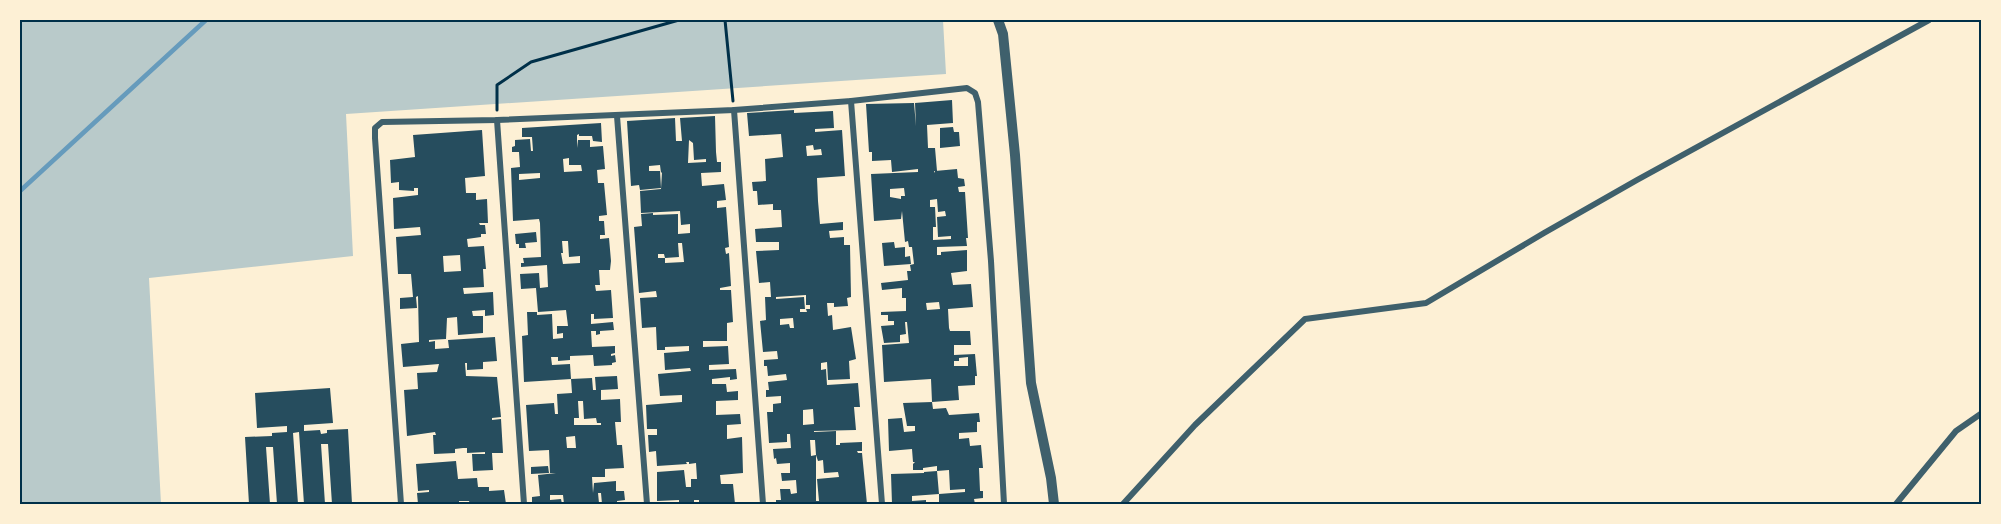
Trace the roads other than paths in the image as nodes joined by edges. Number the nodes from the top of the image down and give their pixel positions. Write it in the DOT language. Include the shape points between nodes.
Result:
graph roads {
  1 [pos="998,20"];
  2 [pos="1929,20"];
  3 [pos="851,101"];
  4 [pos="734,110"];
  5 [pos="617,116"];
  6 [pos="497,120"];
  7 [pos="1982,412"];
  8 [pos="1051,478"];
  9 [pos="1005,502"];
  10 [pos="401,504"];
  11 [pos="524,504"];
  12 [pos="647,504"];
  13 [pos="763,504"];
  14 [pos="882,504"];
  15 [pos="1044,504"];
  16 [pos="1054,504"];
  17 [pos="1123,504"];
  18 [pos="1896,504"];
  1 -- 8 [label="street" via="1003,34 1014,143 1032,383"];
  2 -- 17 [label="street" via="1616,191 1426,303 1305,319 1195,426"];
  3 -- 4 [label="street"];
  3 -- 9 [label="street" via="967,88 975,93 992,261"];
  3 -- 14 [label="street"];
  4 -- 5 [label="street"];
  4 -- 13 [label="street"];
  5 -- 6 [label="street"];
  5 -- 12 [label="street"];
  6 -- 10 [label="street" via="382,122 375,128"];
  6 -- 11 [label="street"];
  7 -- 18 [label="street" via="1956,431"];
  8 -- 15 [label="street"];
  8 -- 16 [label="street"];
}
